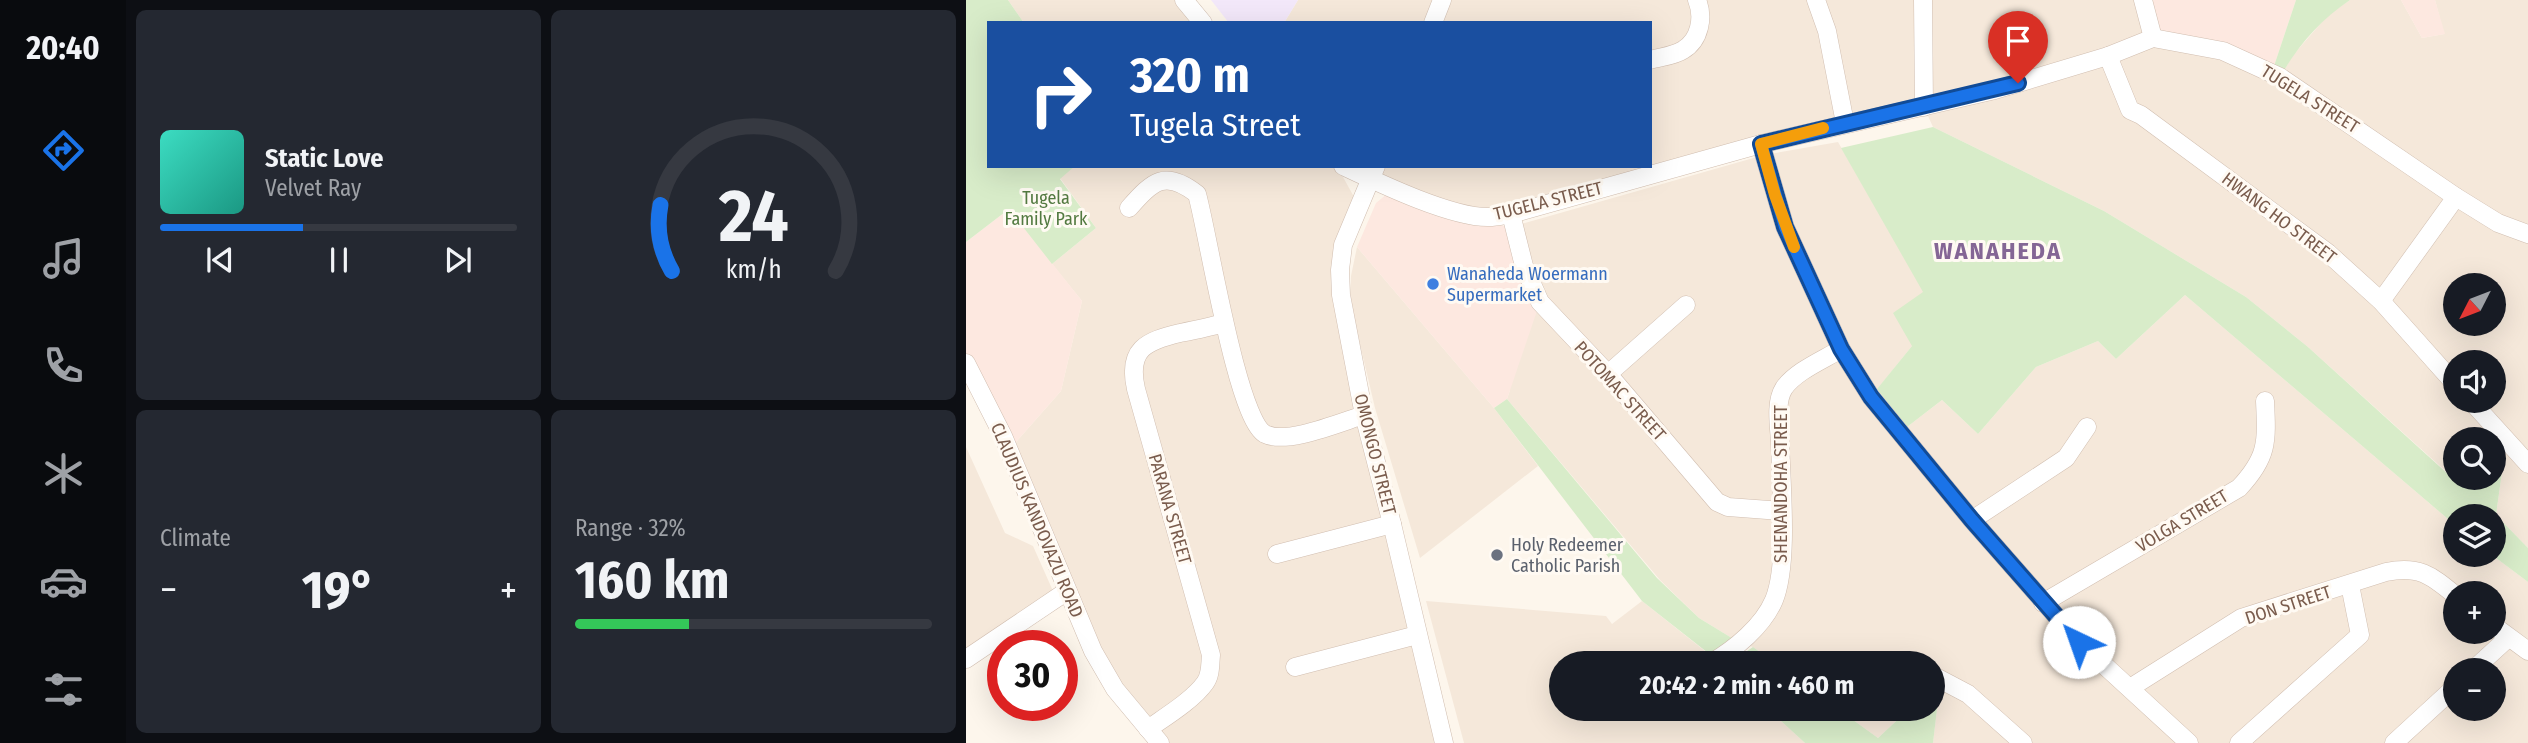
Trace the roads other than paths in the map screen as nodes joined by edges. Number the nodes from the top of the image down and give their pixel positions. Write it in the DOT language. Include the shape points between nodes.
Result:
graph roads {
  1 [pos="1184,0"];
  2 [pos="1442,0"];
  3 [pos="1697,0"];
  4 [pos="1816,0"];
  5 [pos="1923,0"];
  6 [pos="2143,0"];
  7 [pos="1201,21"];
  8 [pos="1434,21"];
  9 [pos="2153,38"];
  10 [pos="2108,56"];
  11 [pos="1652,59"];
  12 [pos="1924,107"];
  13 [pos="1845,123"];
  14 [pos="1761,144"];
  15 [pos="1352,168"];
  16 [pos="1373,173"];
  17 [pos="2456,197"];
  18 [pos="1129,208"];
  19 [pos="1511,214"];
  20 [pos="2528,234"];
  21 [pos="2381,302"];
  22 [pos="1686,305"];
  23 [pos="1224,323"];
  24 [pos="1841,349"];
  25 [pos="966,363"];
  26 [pos="2443,371"];
  27 [pos="1608,374"];
  28 [pos="2265,401"];
  29 [pos="2482,413"];
  30 [pos="1364,415"];
  31 [pos="2087,427"];
  32 [pos="2528,464"];
  33 [pos="1782,511"];
  34 [pos="1972,520"];
  35 [pos="1392,524"];
  36 [pos="1277,554"];
  37 [pos="2350,585"];
  38 [pos="2443,586"];
  39 [pos="1066,591"];
  40 [pos="2043,603"];
  41 [pos="1417,635"];
  42 [pos="2508,638"];
  43 [pos="1728,651"];
  44 [pos="2528,651"];
  45 [pos="2486,658"];
  46 [pos="966,659"];
  47 [pos="1295,667"];
  48 [pos="1945,682"];
  49 [pos="2130,688"];
  50 [pos="2443,698"];
  51 [pos="1147,729"];
  52 [pos="1160,743"];
  53 [pos="1444,743"];
  54 [pos="2023,743"];
  55 [pos="2189,743"];
  56 [pos="2239,743"];
  57 [pos="2394,743"];
  1 -- 7 [label="street"];
  2 -- 8 [label="street"];
  3 -- 11 [label="street" via="1701,23 1690,43 1684,50"];
  4 -- 13 [label="street" via="1827,31"];
  5 -- 12 [label="street"];
  6 -- 9 [label="street"];
  9 -- 10 [label="street, TUGELA STREET"];
  9 -- 17 [label="street, TUGELA STREET" via="2223,51 2280,77"];
  10 -- 12 [label="street, TUGELA STREET"];
  10 -- 21 [label="street, HWANG HO STREET" via="2130,110 2287,221"];
  12 -- 13 [label="street, TUGELA STREET"];
  13 -- 14 [label="street, TUGELA STREET"];
  14 -- 19 [label="street, TUGELA STREET"];
  14 -- 24 [label="street" via="1785,227"];
  15 -- 16 [label="street, TUGELA STREET"];
  16 -- 19 [label="street, TUGELA STREET" via="1443,207 1488,217"];
  16 -- 30 [label="street, OMONGO STREET" via="1343,245 1340,270"];
  17 -- 20 [label="street, TUGELA STREET" via="2498,223"];
  17 -- 21 [label="street"];
  18 -- 23 [label="street" via="1156,182 1166,179 1181,181 1197,194"];
  19 -- 27 [label="street, POTOMAC STREET" via="1524,266 1540,302"];
  21 -- 26 [label="street, HWANG HO STREET"];
  22 -- 27 [label="street"];
  23 -- 30 [label="street" via="1250,413 1265,434 1296,436"];
  23 -- 51 [label="street, PARANA STREET" via="1153,340 1133,363 1136,389 1211,655 1205,683"];
  24 -- 33 [label="street, SHENANDOHA STREET" via="1783,390 1779,408"];
  24 -- 34 [label="street" via="1871,397"];
  25 -- 39 [label="street, CLAUDIUS KANDOVAZU ROAD" via="1003,436"];
  27 -- 33 [label="street, POTOMAC STREET" via="1717,502"];
  28 -- 40 [label="street, VOLGA STREET" via="2264,452 2239,488"];
  29 -- 32 [label="street"];
  30 -- 35 [label="street, OMONGO STREET"];
  31 -- 34 [label="street" via="2066,458"];
  33 -- 43 [label="street, SHENANDOHA STREET" via="1780,573 1773,600 1761,620"];
  34 -- 40 [label="street"];
  35 -- 36 [label="street"];
  35 -- 41 [label="street, OMONGO STREET"];
  37 -- 38 [label="street, DON STREET" via="2403,569 2422,571"];
  37 -- 49 [label="street, DON STREET" via="2241,618"];
  37 -- 56 [label="street" via="2360,635"];
  39 -- 46 [label="street"];
  39 -- 51 [label="street, CLAUDIUS KANDOVAZU ROAD" via="1104,672"];
  40 -- 49 [label="street"];
  41 -- 47 [label="street"];
  41 -- 53 [label="street, OMONGO STREET"];
  42 -- 44 [label="street"];
  42 -- 45 [label="street"];
  48 -- 54 [label="street" via="1968,694"];
  49 -- 55 [label="street"];
  50 -- 57 [label="street"];
  51 -- 52 [label="street, CLAUDIUS KANDOVAZU ROAD"];
}
